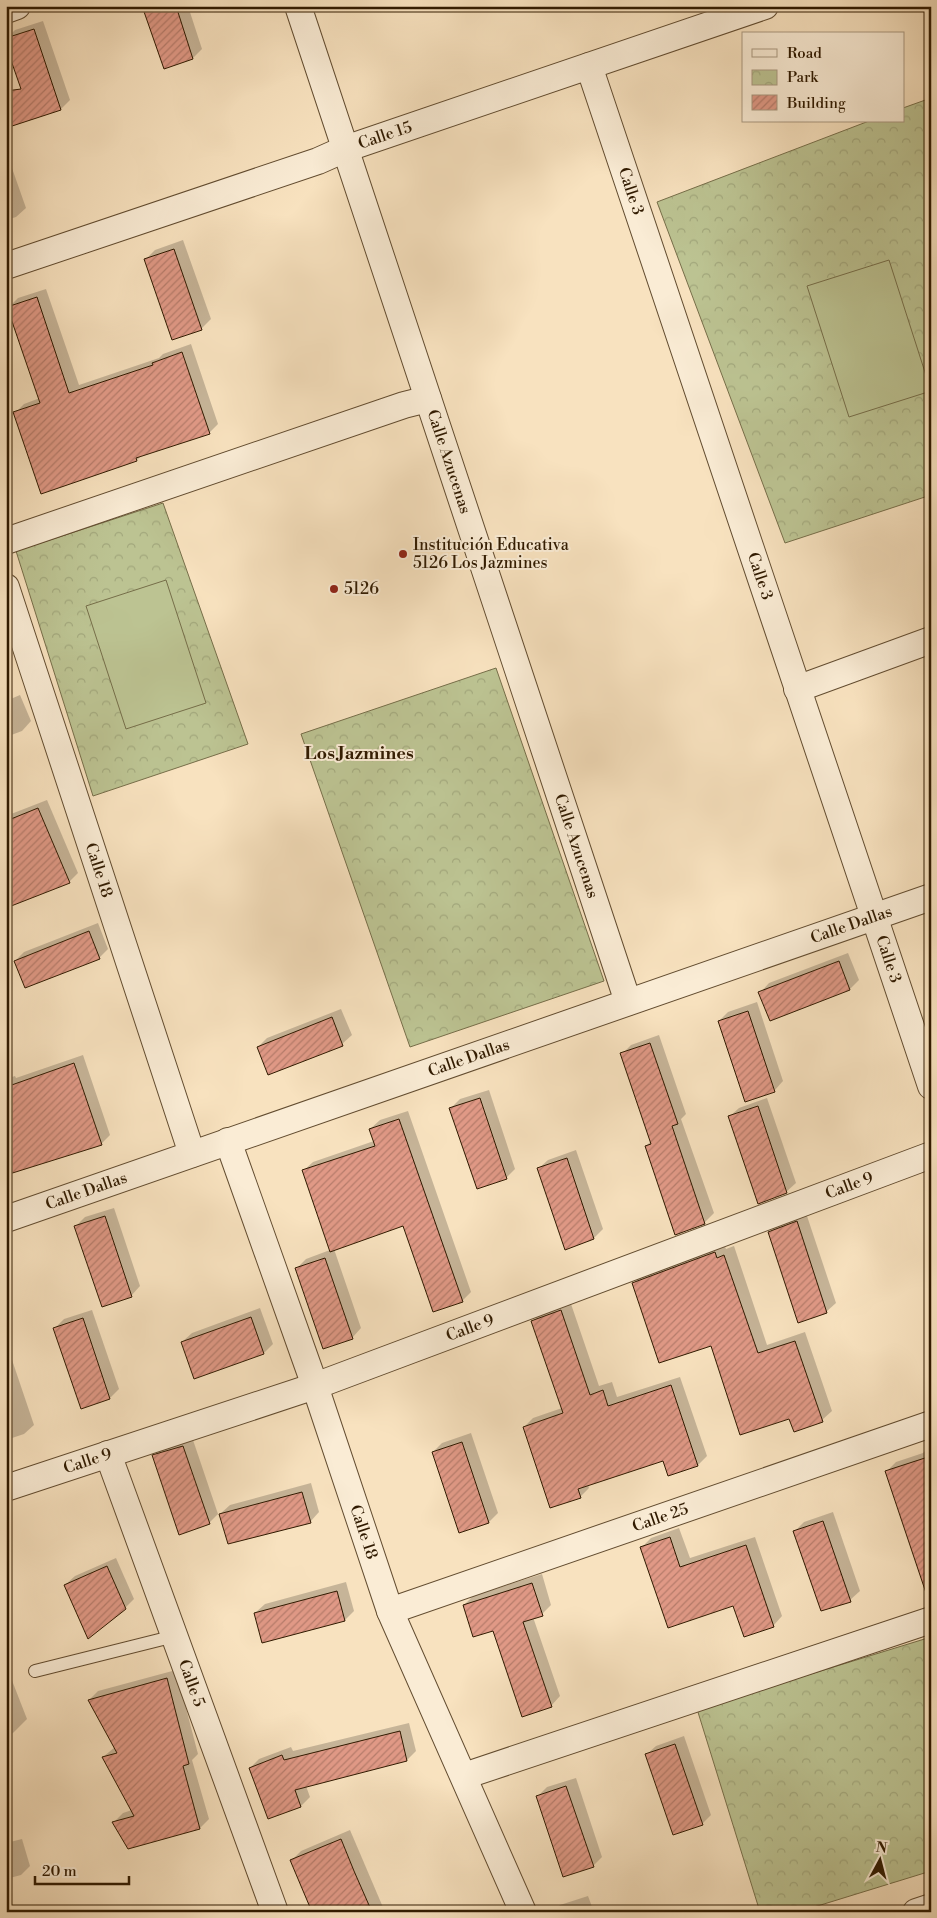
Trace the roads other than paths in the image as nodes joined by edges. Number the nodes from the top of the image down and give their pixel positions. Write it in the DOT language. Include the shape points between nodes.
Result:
graph roads {
  1 [pos="17,6"];
  2 [pos="298,6"];
  3 [pos="765,6"];
  4 [pos="6,10"];
  5 [pos="589,66"];
  6 [pos="345,149"];
  7 [pos="6,266"];
  8 [pos="428,399"];
  9 [pos="6,541"];
  10 [pos="6,587"];
  11 [pos="931,640"];
  12 [pos="797,689"];
  13 [pos="931,896"];
  14 [pos="873,917"];
  15 [pos="628,1002"];
  16 [pos="931,1086"];
  17 [pos="228,1141"];
  18 [pos="192,1154"];
  19 [pos="931,1155"];
  20 [pos="6,1219"];
  21 [pos="315,1386"];
  22 [pos="931,1424"];
  23 [pos="108,1454"];
  24 [pos="6,1488"];
  25 [pos="390,1611"];
  26 [pos="931,1620"];
  27 [pos="175,1636"];
  28 [pos="35,1671"];
  29 [pos="464,1776"];
  30 [pos="931,1907"];
  31 [pos="276,1912"];
  32 [pos="523,1912"];
  33 [pos="916,1912"];
  1 -- 4 [label="street"];
  2 -- 6 [label="street, Calle Azucenas"];
  3 -- 5 [label="street, Calle 15"];
  5 -- 6 [label="street, Calle 15"];
  5 -- 12 [label="street, Calle 3"];
  6 -- 7 [label="street, Calle 15" via="318,161"];
  6 -- 8 [label="street, Calle Azucenas"];
  8 -- 9 [label="street"];
  8 -- 15 [label="street, Calle Azucenas"];
  10 -- 18 [label="street, Calle 18"];
  11 -- 12 [label="street"];
  12 -- 14 [label="street, Calle 3"];
  13 -- 14 [label="street, Calle Dallas"];
  14 -- 15 [label="street, Calle Dallas"];
  14 -- 16 [label="street, Calle 3"];
  15 -- 17 [label="street, Calle Dallas"];
  17 -- 18 [label="street, Calle Dallas"];
  17 -- 21 [label="street, Calle 18"];
  18 -- 20 [label="street, Calle Dallas"];
  19 -- 21 [label="street, Calle 9"];
  21 -- 23 [label="street, Calle 9"];
  21 -- 25 [label="street, Calle 18"];
  22 -- 25 [label="street, Calle 25"];
  23 -- 24 [label="street, Calle 9"];
  23 -- 27 [label="street, Calle 5"];
  25 -- 29 [label="street, Calle 18"];
  26 -- 29 [label="street"];
  27 -- 28 [label="lane"];
  27 -- 31 [label="street, Calle 5"];
  29 -- 32 [label="street, Calle 18"];
  30 -- 33 [label="street"];
}
